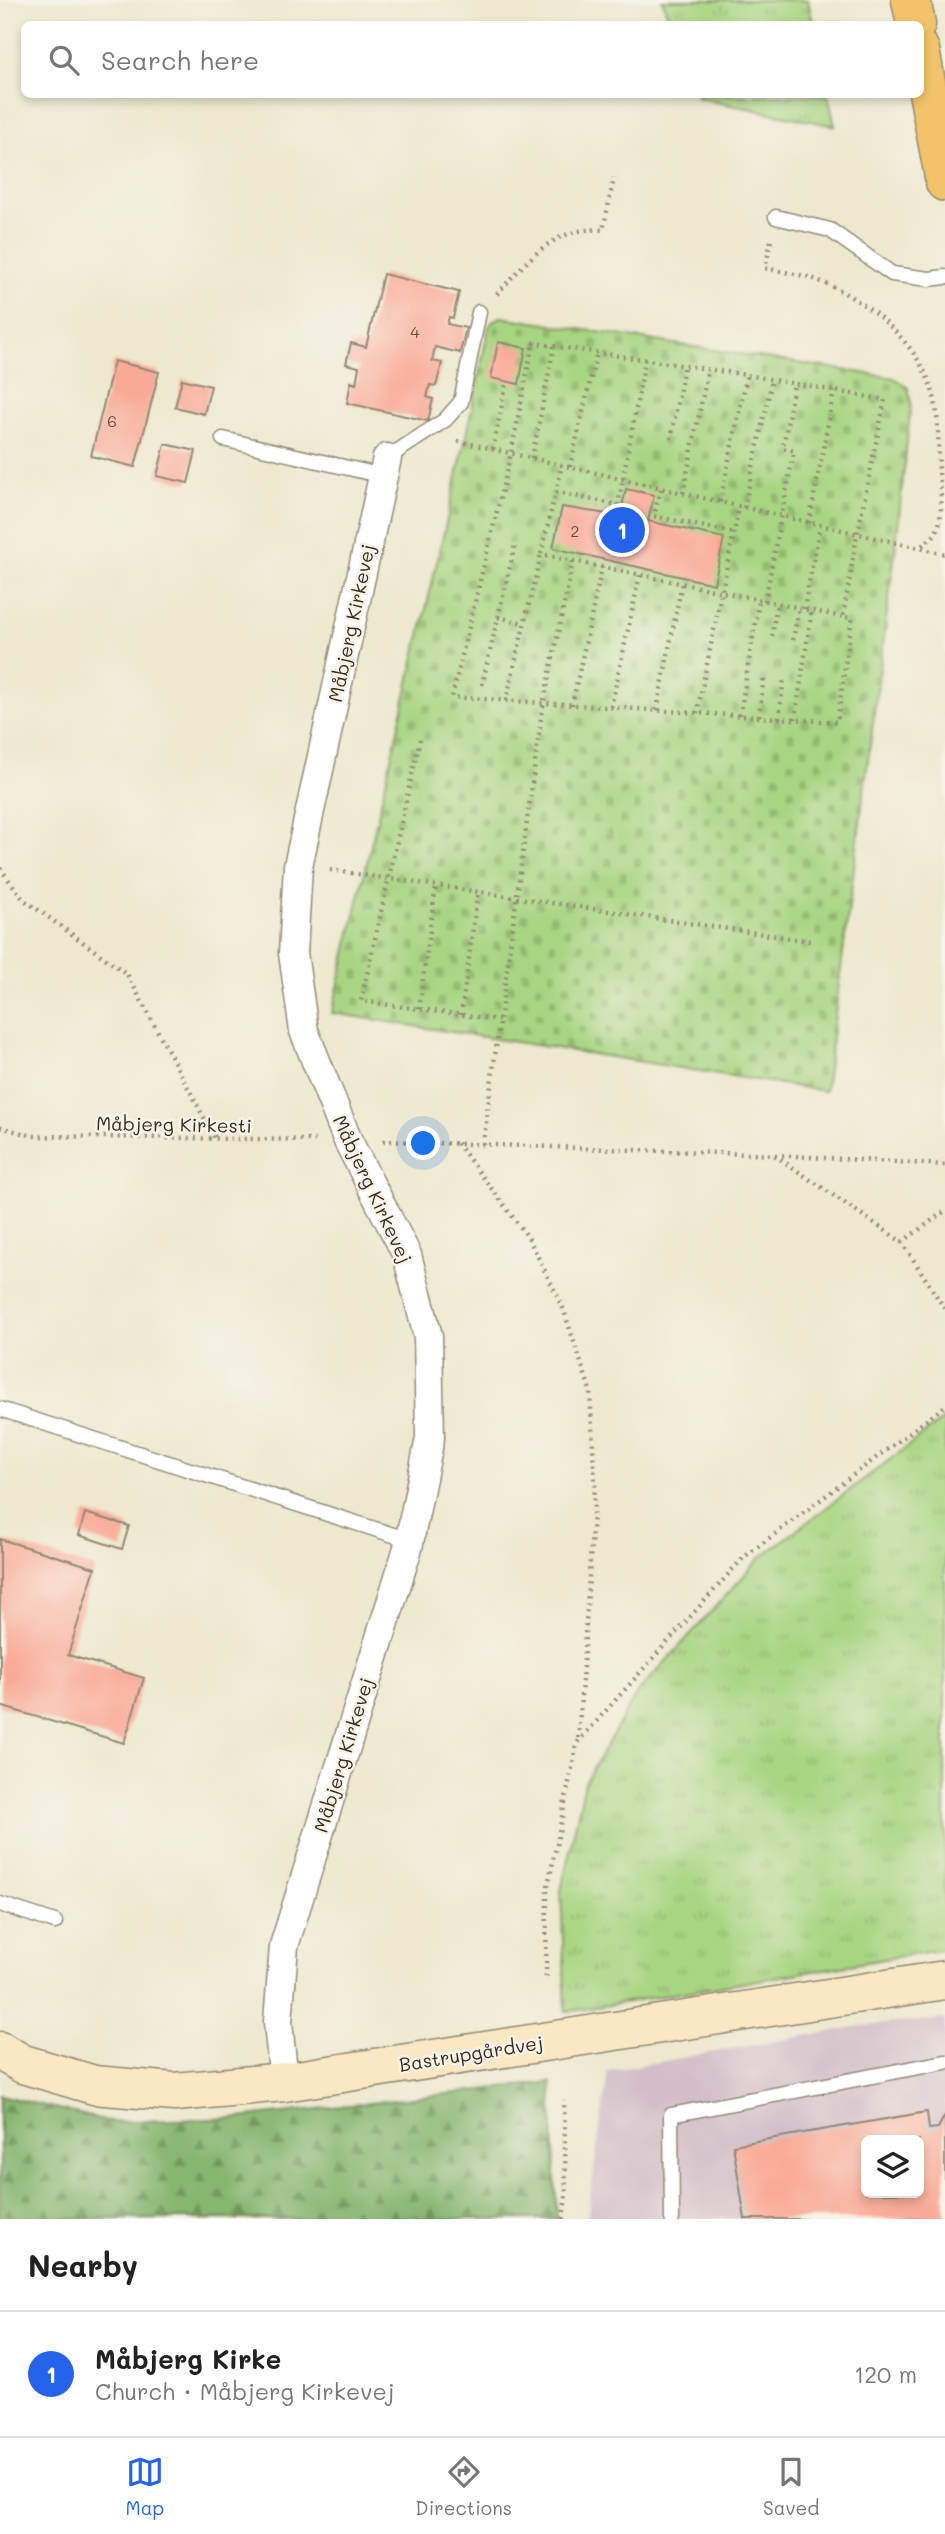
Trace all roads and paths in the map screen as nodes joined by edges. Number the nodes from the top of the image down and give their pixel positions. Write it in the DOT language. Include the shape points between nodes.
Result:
graph roads {
  1 [pos="911,0"];
  2 [pos="915,21"];
  3 [pos="924,71"];
  4 [pos="614,178"];
  5 [pos="945,182"];
  6 [pos="776,217"];
  7 [pos="945,277"];
  8 [pos="479,312"];
  9 [pos="554,346"];
  10 [pos="597,352"];
  11 [pos="645,360"];
  12 [pos="684,366"];
  13 [pos="709,370"];
  14 [pos="747,375"];
  15 [pos="772,380"];
  16 [pos="794,384"];
  17 [pos="506,385"];
  18 [pos="834,391"];
  19 [pos="427,433"];
  20 [pos="223,439"];
  21 [pos="671,439"];
  22 [pos="493,449"];
  23 [pos="511,453"];
  24 [pos="531,458"];
  25 [pos="562,465"];
  26 [pos="385,467"];
  27 [pos="570,467"];
  28 [pos="622,480"];
  29 [pos="643,484"];
  30 [pos="661,489"];
  31 [pos="556,492"];
  32 [pos="641,492"];
  33 [pos="683,493"];
  34 [pos="720,502"];
  35 [pos="742,508"];
  36 [pos="781,517"];
  37 [pos="809,523"];
  38 [pos="820,526"];
  39 [pos="734,533"];
  40 [pos="857,535"];
  41 [pos="514,545"];
  42 [pos="918,548"];
  43 [pos="541,554"];
  44 [pos="945,554"];
  45 [pos="573,561"];
  46 [pos="602,567"];
  47 [pos="640,575"];
  48 [pos="682,583"];
  49 [pos="722,592"];
  50 [pos="762,600"];
  51 [pos="777,603"];
  52 [pos="802,608"];
  53 [pos="812,610"];
  54 [pos="498,617"];
  55 [pos="843,617"];
  56 [pos="524,623"];
  57 [pos="772,636"];
  58 [pos="793,640"];
  59 [pos="764,676"];
  60 [pos="784,679"];
  61 [pos="482,685"];
  62 [pos="506,701"];
  63 [pos="544,703"];
  64 [pos="572,705"];
  65 [pos="611,707"];
  66 [pos="657,710"];
  67 [pos="697,713"];
  68 [pos="740,715"];
  69 [pos="759,716"];
  70 [pos="779,718"];
  71 [pos="795,719"];
  72 [pos="420,738"];
  73 [pos="298,866"];
  74 [pos="0,868"];
  75 [pos="387,878"];
  76 [pos="436,885"];
  77 [pos="478,891"];
  78 [pos="516,896"];
  79 [pos="810,941"];
  80 [pos="419,1009"];
  81 [pos="461,1015"];
  82 [pos="499,1020"];
  83 [pos="0,1127"];
  84 [pos="215,1138"];
  85 [pos="348,1141"];
  86 [pos="457,1143"];
  87 [pos="483,1144"];
  88 [pos="774,1155"];
  89 [pos="945,1165"];
  90 [pos="945,1211"];
  91 [pos="902,1242"];
  92 [pos="945,1309"];
  93 [pos="945,1406"];
  94 [pos="0,1409"];
  95 [pos="410,1540"];
  96 [pos="578,1744"];
  97 [pos="0,1904"];
  98 [pos="55,1922"];
  99 [pos="546,1977"];
  100 [pos="945,1980"];
  101 [pos="0,2051"];
  102 [pos="945,2062"];
  103 [pos="284,2082"];
  104 [pos="564,2100"];
  105 [pos="563,2219"];
  106 [pos="672,2219"];
  1 -- 2 [label="main road"];
  3 -- 5 [label="main road"];
  4 -- 8 [label="path" via="603,230 575,231 537,250"];
  6 -- 7 [label="lane" via="830,230 892,274"];
  6 -- 42 [label="path" via="765,268 814,279 862,304 893,330 930,385 936,406 940,522 934,535"];
  8 -- 19 [label="lane" via="461,402"];
  9 -- 10 [label="path"];
  9 -- 23 [label="path" via="533,343"];
  9 -- 24 [label="path"];
  10 -- 11 [label="path"];
  10 -- 27 [label="path"];
  11 -- 12 [label="path"];
  11 -- 28 [label="path"];
  12 -- 13 [label="path"];
  12 -- 21 [label="path"];
  13 -- 14 [label="path"];
  13 -- 33 [label="path"];
  14 -- 15 [label="path"];
  14 -- 34 [label="path"];
  15 -- 16 [label="path"];
  15 -- 35 [label="path"];
  16 -- 18 [label="path"];
  16 -- 36 [label="path" via="783,448 794,451"];
  17 -- 22 [label="path"];
  18 -- 37 [label="path"];
  18 -- 40 [label="path" via="885,400"];
  19 -- 22 [label="path"];
  19 -- 26 [label="lane"];
  20 -- 26 [label="lane"];
  22 -- 23 [label="path"];
  23 -- 24 [label="path"];
  23 -- 62 [label="path" via="452,697"];
  24 -- 25 [label="path"];
  25 -- 27 [label="path"];
  25 -- 31 [label="path"];
  26 -- 73 [label="street, Måbjerg Kirkevej"];
  27 -- 28 [label="path"];
  28 -- 29 [label="path"];
  28 -- 31 [label="path" via="618,505"];
  29 -- 30 [label="path"];
  29 -- 32 [label="path"];
  30 -- 33 [label="path"];
  30 -- 39 [label="path" via="654,516"];
  31 -- 43 [label="path"];
  33 -- 34 [label="path"];
  34 -- 35 [label="path"];
  35 -- 36 [label="path"];
  35 -- 39 [label="path"];
  36 -- 37 [label="path"];
  36 -- 50 [label="path"];
  37 -- 38 [label="path"];
  38 -- 40 [label="path"];
  38 -- 52 [label="path"];
  39 -- 49 [label="path"];
  40 -- 42 [label="path"];
  40 -- 55 [label="path"];
  41 -- 54 [label="path"];
  42 -- 44 [label="path"];
  43 -- 45 [label="path"];
  43 -- 56 [label="path"];
  45 -- 46 [label="path"];
  45 -- 63 [label="path"];
  46 -- 47 [label="path"];
  46 -- 64 [label="path"];
  47 -- 48 [label="path"];
  47 -- 65 [label="path"];
  48 -- 49 [label="path"];
  48 -- 66 [label="path"];
  49 -- 50 [label="path"];
  49 -- 67 [label="path"];
  50 -- 51 [label="path"];
  50 -- 68 [label="path"];
  51 -- 52 [label="path"];
  51 -- 57 [label="path"];
  52 -- 53 [label="path"];
  52 -- 58 [label="path"];
  53 -- 55 [label="path"];
  53 -- 71 [label="path"];
  54 -- 56 [label="path"];
  54 -- 61 [label="path"];
  55 -- 71 [label="path" via="852,618 836,722"];
  56 -- 62 [label="path"];
  59 -- 69 [label="path"];
  60 -- 70 [label="path"];
  62 -- 63 [label="path"];
  63 -- 64 [label="path"];
  63 -- 78 [label="path"];
  64 -- 65 [label="path"];
  65 -- 66 [label="path"];
  66 -- 67 [label="path"];
  67 -- 68 [label="path"];
  68 -- 69 [label="path"];
  69 -- 70 [label="path"];
  70 -- 71 [label="path"];
  72 -- 75 [label="path"];
  73 -- 75 [label="path"];
  73 -- 85 [label="street, Måbjerg Kirkevej" via="293,953 304,1031"];
  74 -- 84 [label="path" via="23,899 127,974"];
  75 -- 76 [label="path"];
  75 -- 80 [label="path" via="360,1001"];
  76 -- 77 [label="path"];
  76 -- 80 [label="path"];
  77 -- 78 [label="path"];
  77 -- 81 [label="path"];
  78 -- 79 [label="path"];
  78 -- 82 [label="path"];
  80 -- 81 [label="path"];
  81 -- 82 [label="path"];
  82 -- 87 [label="path"];
  83 -- 84 [label="path, Måbjerg Kirkesti" via="33,1136"];
  84 -- 85 [label="path, Måbjerg Kirkesti"];
  85 -- 86 [label="path, Måbjerg Kirkesti"];
  85 -- 95 [label="street, Måbjerg Kirkevej" via="407,1255 428,1336 430,1438"];
  86 -- 87 [label="path, Måbjerg Kirkesti"];
  86 -- 96 [label="path" via="528,1237 562,1305 590,1390 595,1485"];
  87 -- 88 [label="path, Måbjerg Kirkesti"];
  88 -- 89 [label="path, Måbjerg Kirkesti"];
  88 -- 91 [label="path"];
  90 -- 91 [label="path"];
  91 -- 92 [label="path"];
  93 -- 96 [label="path" via="743,1558"];
  94 -- 95 [label="lane"];
  95 -- 103 [label="street, Måbjerg Kirkevej" via="284,1945 278,2022"];
  96 -- 99 [label="path" via="547,1891"];
  97 -- 98 [label="lane"];
  100 -- 103 [label="street, Bastrupgårdvej"];
  101 -- 103 [label="street, Bastrupgårdvej" via="23,2064 94,2085 175,2092"];
  102 -- 106 [label="lane" via="671,2115"];
  104 -- 105 [label="path"];
}
